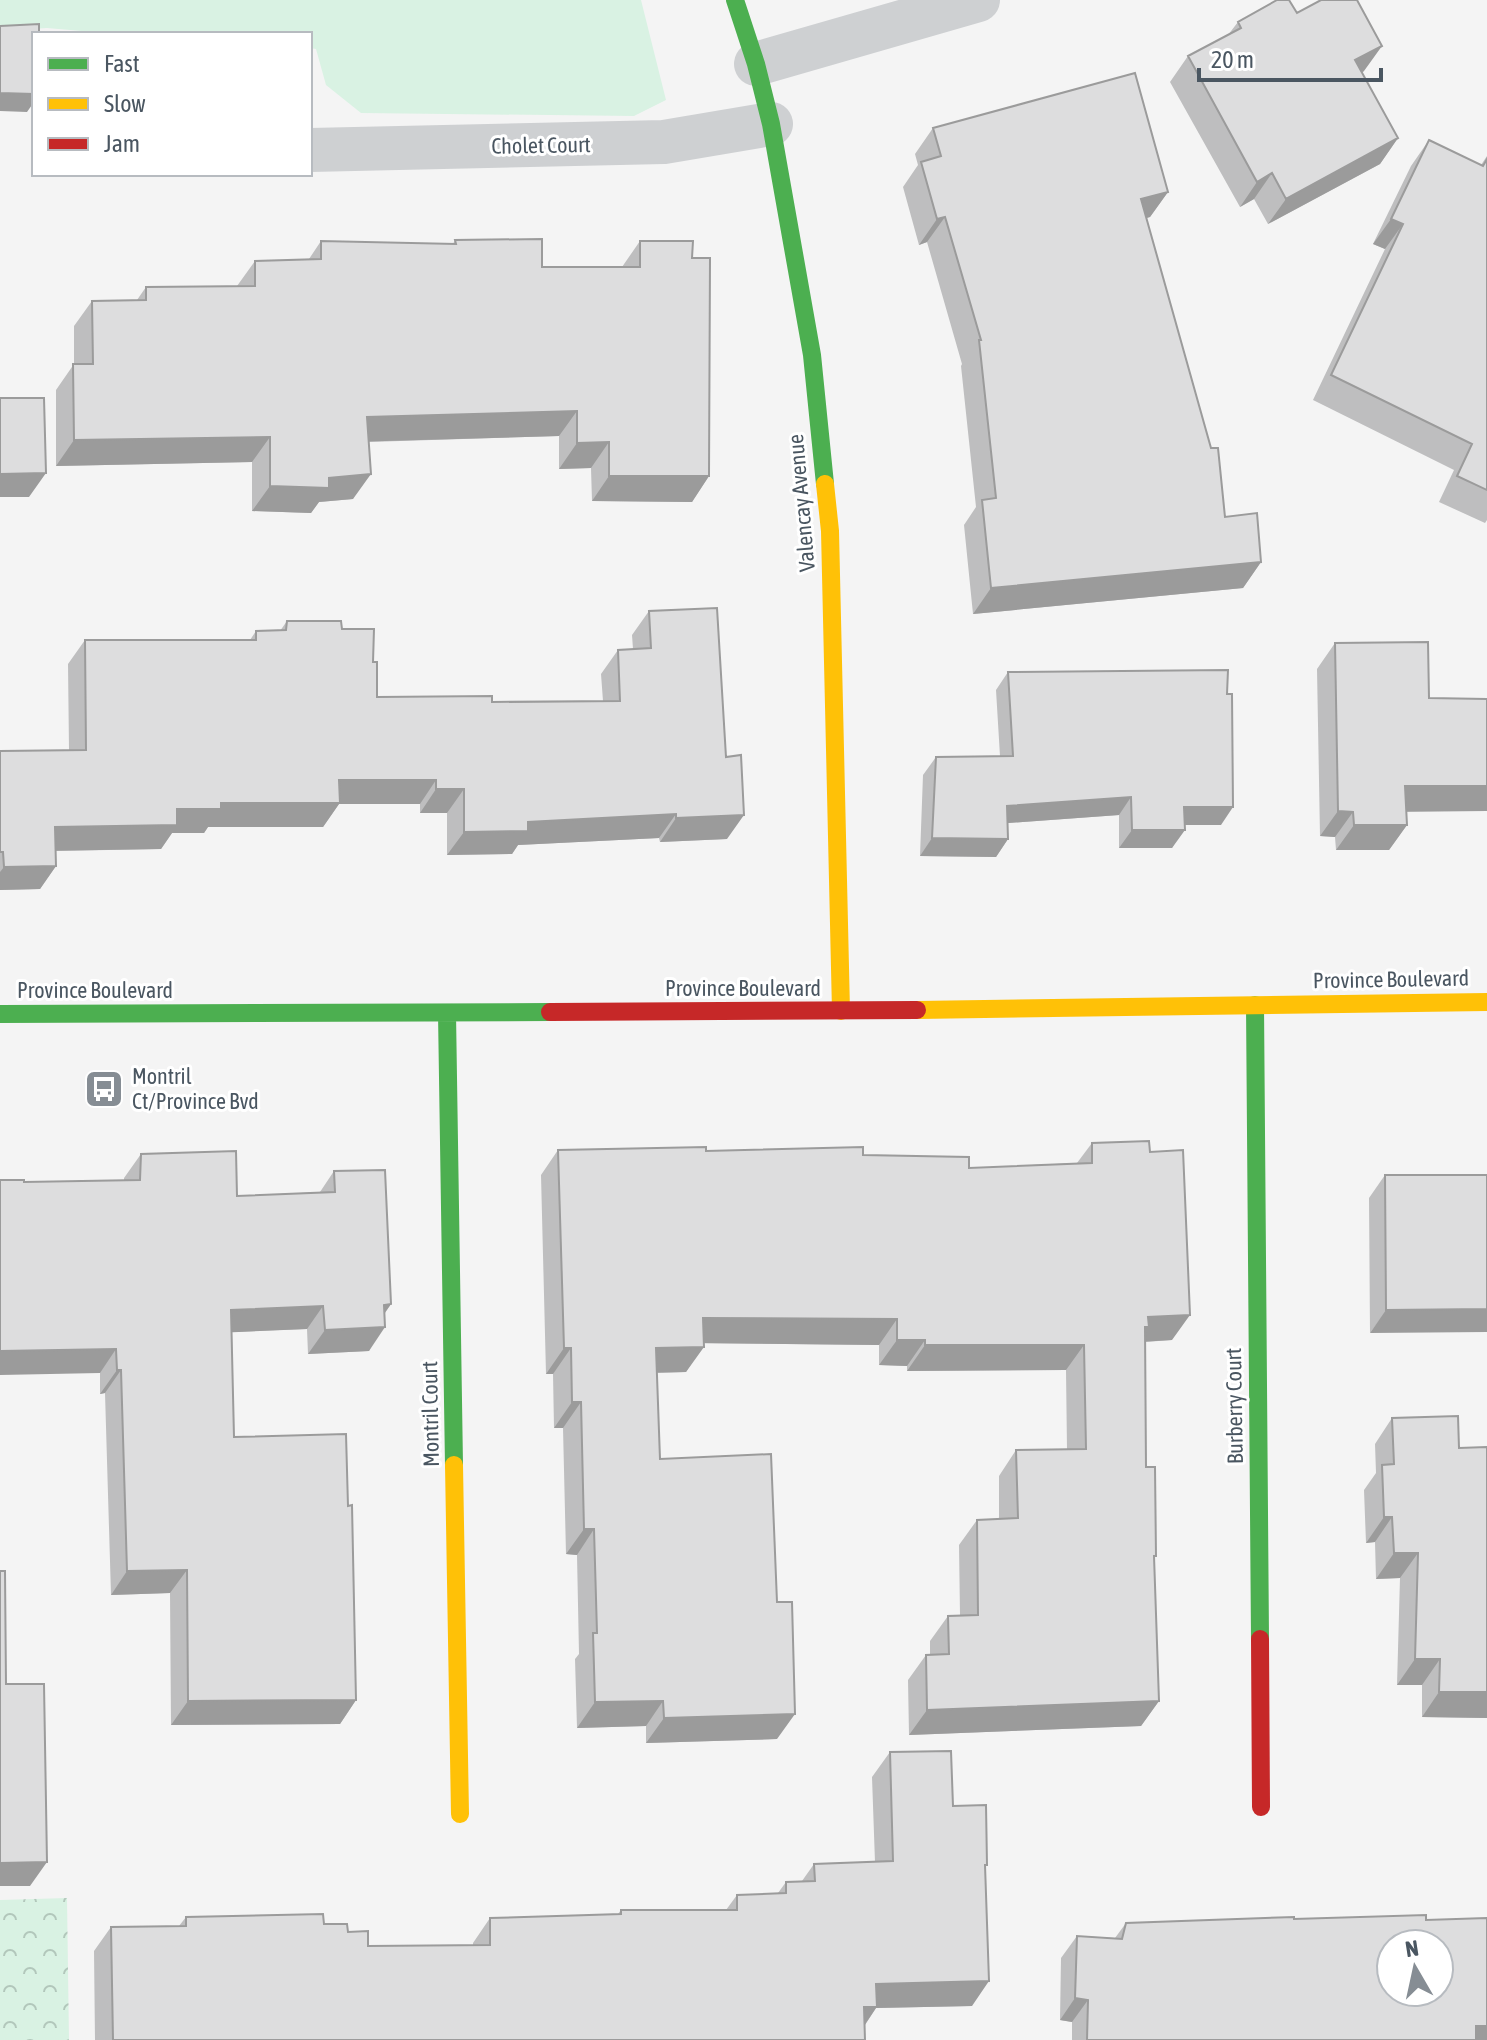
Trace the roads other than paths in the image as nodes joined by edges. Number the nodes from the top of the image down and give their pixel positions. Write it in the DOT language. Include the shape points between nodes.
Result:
graph roads {
  1 [pos="735,0"];
  2 [pos="978,0"];
  3 [pos="756,64"];
  4 [pos="771,124"];
  5 [pos="312,150"];
  6 [pos="1487,1002"];
  7 [pos="1255,1005"];
  8 [pos="841,1011"];
  9 [pos="447,1013"];
  10 [pos="0,1014"];
  11 [pos="1261,1807"];
  12 [pos="460,1814"];
  1 -- 3 [label="street, Valencay Avenue"];
  2 -- 3 [label="street"];
  3 -- 4 [label="street, Valencay Avenue"];
  4 -- 5 [label="street, Cholet Court" via="664,142"];
  4 -- 8 [label="street, Valencay Avenue" via="812,355 830,531"];
  6 -- 7 [label="street, Province Boulevard"];
  7 -- 8 [label="street, Province Boulevard"];
  7 -- 11 [label="street, Burberry Court"];
  8 -- 9 [label="street, Province Boulevard"];
  9 -- 10 [label="street, Province Boulevard"];
  9 -- 12 [label="street, Montril Court"];
}
